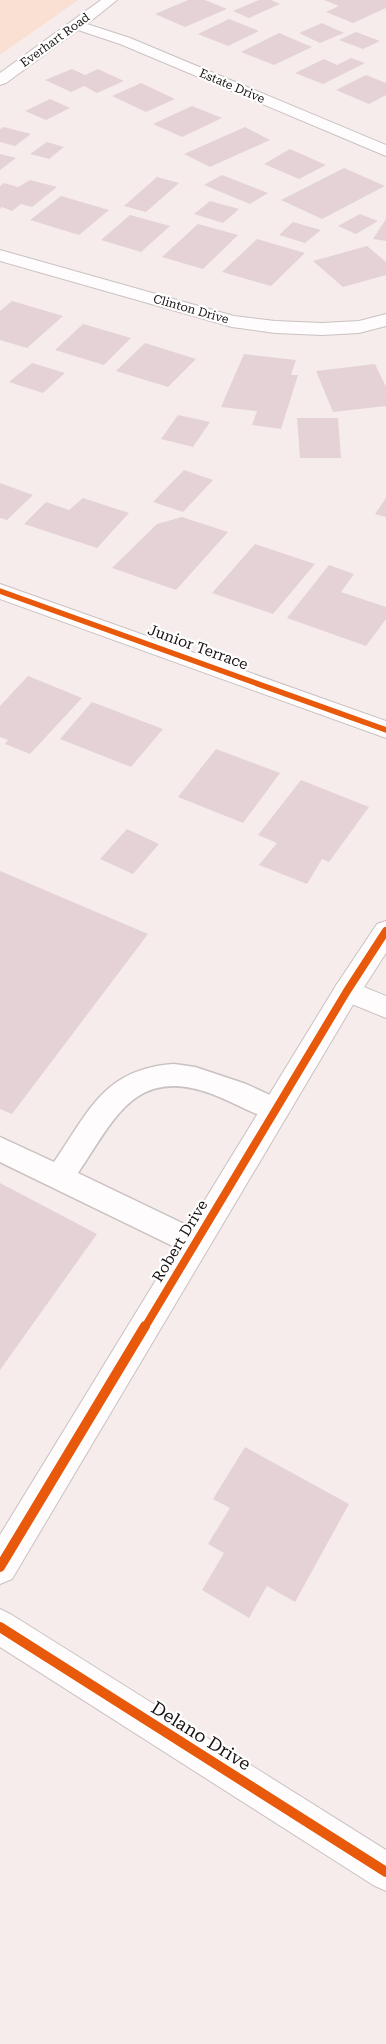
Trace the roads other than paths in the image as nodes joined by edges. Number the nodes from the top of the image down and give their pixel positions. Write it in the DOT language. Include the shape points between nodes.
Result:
graph roads {
  1 [pos="110,0"];
  2 [pos="76,26"];
  3 [pos="0,80"];
  4 [pos="386,151"];
  5 [pos="0,255"];
  6 [pos="386,320"];
  7 [pos="0,590"];
  8 [pos="386,730"];
  9 [pos="386,930"];
  10 [pos="347,991"];
  11 [pos="386,1007"];
  12 [pos="275,1110"];
  13 [pos="0,1149"];
  14 [pos="59,1178"];
  15 [pos="195,1244"];
  16 [pos="0,1567"];
  17 [pos="0,1627"];
  18 [pos="386,1872"];
  1 -- 2 [label="street, Everhart Road"];
  2 -- 3 [label="street, Everhart Road"];
  2 -- 4 [label="street, Estate Drive" via="125,41"];
  5 -- 6 [label="street, Clinton Drive" via="232,321 322,329"];
  7 -- 8 [label="street, Junior Terrace"];
  9 -- 10 [label="street, Robert Drive"];
  10 -- 11 [label="street"];
  10 -- 12 [label="street, Robert Drive"];
  12 -- 14 [label="lane" via="192,1076 167,1074 134,1084 116,1097"];
  12 -- 15 [label="street, Robert Drive"];
  13 -- 14 [label="lane"];
  14 -- 15 [label="lane"];
  15 -- 16 [label="street, Robert Drive"];
  17 -- 18 [label="street, Delano Drive"];
}
